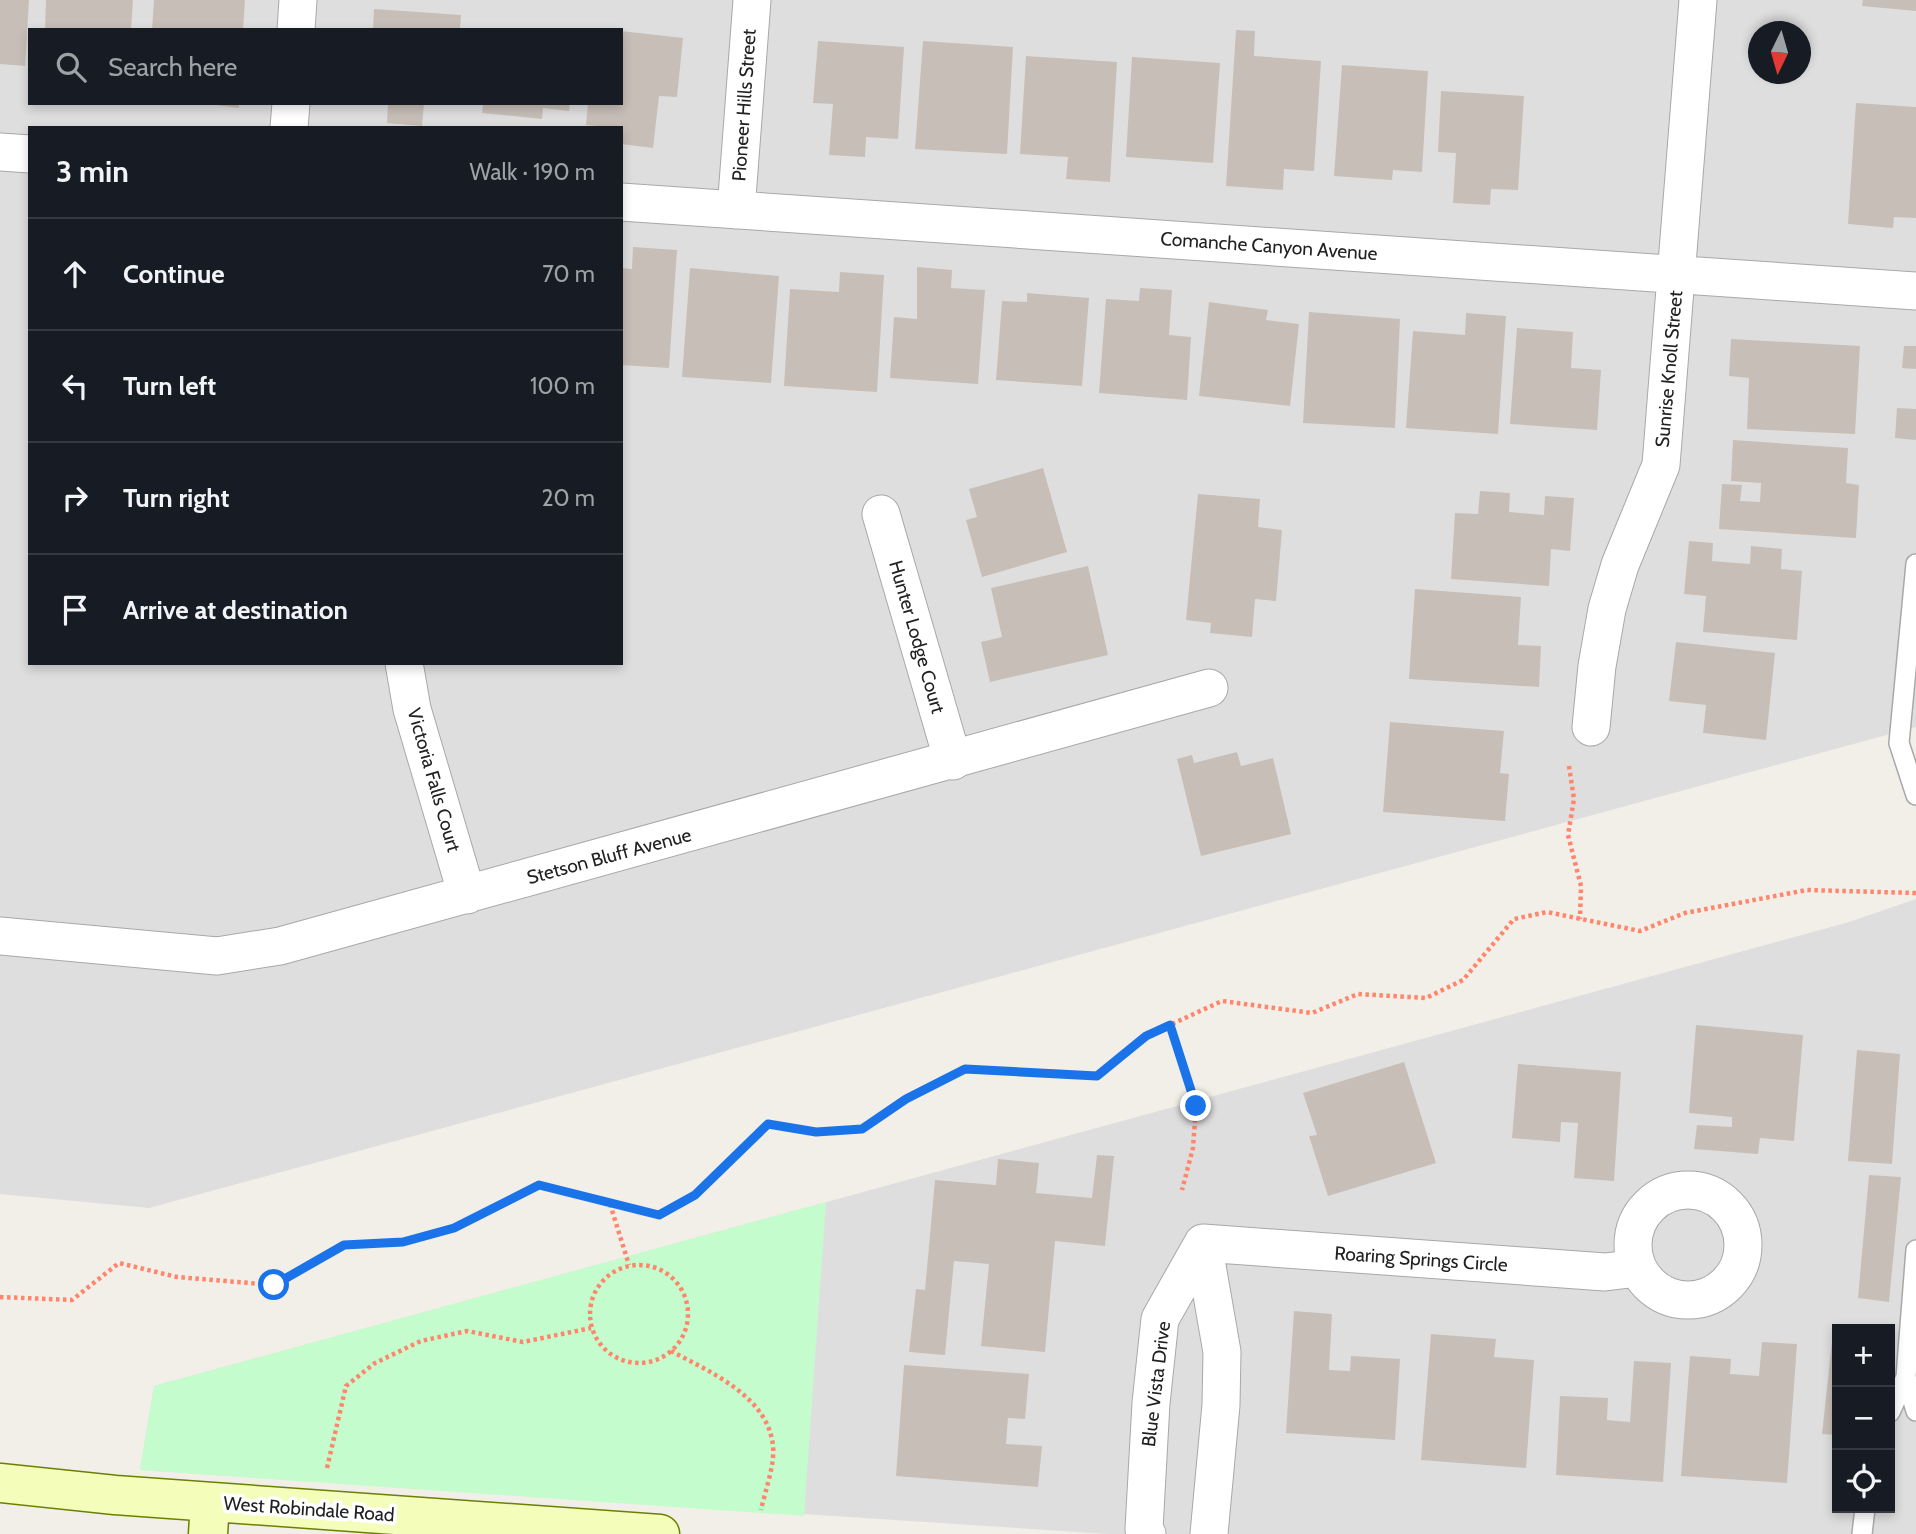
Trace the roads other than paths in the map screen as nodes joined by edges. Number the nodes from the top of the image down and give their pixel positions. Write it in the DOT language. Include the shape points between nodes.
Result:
graph roads {
  1 [pos="298,0"];
  2 [pos="752,0"];
  3 [pos="1698,0"];
  4 [pos="296,28"];
  5 [pos="291,105"];
  6 [pos="289,126"];
  7 [pos="0,152"];
  8 [pos="28,154"];
  9 [pos="623,202"];
  10 [pos="736,210"];
  11 [pos="1678,274"];
  12 [pos="1916,291"];
  13 [pos="881,514"];
  14 [pos="1916,564"];
  15 [pos="404,665"];
  16 [pos="1209,688"];
  17 [pos="1591,727"];
  18 [pos="953,761"];
  19 [pos="1916,795"];
  20 [pos="467,895"];
  21 [pos="0,936"];
  22 [pos="1203,1243"];
  23 [pos="1916,1250"];
  24 [pos="1638,1268"];
  25 [pos="1911,1377"];
  26 [pos="1895,1404"];
  27 [pos="1916,1411"];
  28 [pos="0,1483"];
  29 [pos="1864,1513"];
  30 [pos="209,1518"];
  31 [pos="282,1521"];
  32 [pos="660,1534"];
  33 [pos="1147,1534"];
  34 [pos="1209,1534"];
  35 [pos="1862,1534"];
  1 -- 4 [label="street"];
  2 -- 10 [label="street, Pioneer Hills Street"];
  3 -- 11 [label="street, Sunrise Knoll Street"];
  5 -- 6 [label="street"];
  7 -- 8 [label="street"];
  9 -- 10 [label="street, Comanche Canyon Avenue"];
  10 -- 11 [label="street, Comanche Canyon Avenue"];
  11 -- 12 [label="street, Comanche Canyon Avenue"];
  11 -- 17 [label="street, Sunrise Knoll Street" via="1661,465 1607,609"];
  13 -- 18 [label="street, Hunter Lodge Court"];
  14 -- 19 [label="lane" via="1899,743"];
  15 -- 20 [label="street, Victoria Falls Court" via="412,709"];
  16 -- 18 [label="street, Stetson Bluff Avenue"];
  18 -- 20 [label="street, Stetson Bluff Avenue"];
  20 -- 21 [label="street, Stetson Bluff Avenue" via="280,946 217,956"];
  22 -- 24 [label="street, Roaring Springs Circle" via="1605,1272"];
  22 -- 33 [label="street, Blue Vista Drive" via="1160,1319 1150,1403"];
  22 -- 34 [label="street" via="1222,1352"];
  23 -- 25 [label="lane"];
  25 -- 26 [label="lane"];
  25 -- 27 [label="lane"];
  28 -- 30 [label="main road, West Robindale Road"];
  29 -- 35 [label="lane"];
  30 -- 31 [label="main road, West Robindale Road"];
  31 -- 32 [label="main road, West Robindale Road"];
}
